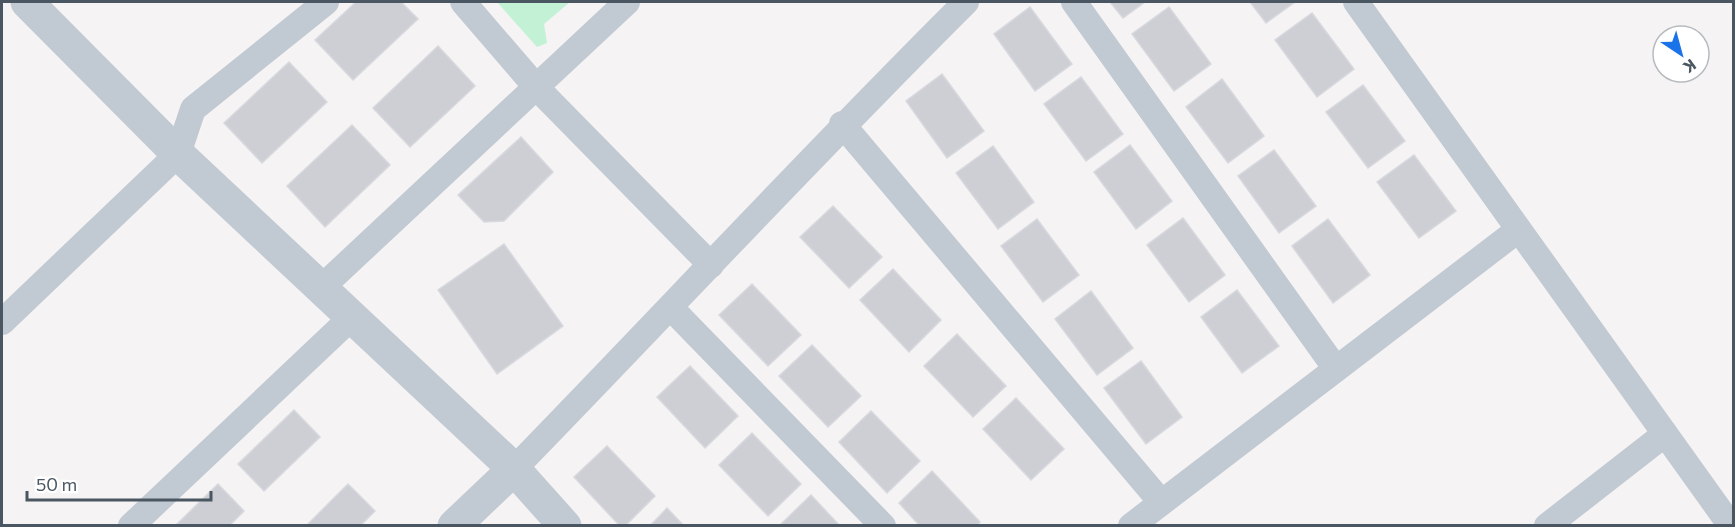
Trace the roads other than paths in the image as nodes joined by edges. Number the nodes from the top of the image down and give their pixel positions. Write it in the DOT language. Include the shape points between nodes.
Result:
graph roads {
  1 [pos="27,2"];
  2 [pos="326,2"];
  3 [pos="463,2"];
  4 [pos="627,2"];
  5 [pos="966,2"];
  6 [pos="1074,2"];
  7 [pos="1356,2"];
  8 [pos="537,88"];
  9 [pos="842,124"];
  10 [pos="178,154"];
  11 [pos="1518,230"];
  12 [pos="711,265"];
  13 [pos="321,288"];
  14 [pos="671,308"];
  15 [pos="5,312"];
  16 [pos="352,317"];
  17 [pos="1335,369"];
  18 [pos="1665,434"];
  19 [pos="514,469"];
  20 [pos="1161,502"];
  21 [pos="131,525"];
  22 [pos="454,525"];
  23 [pos="566,525"];
  24 [pos="883,525"];
  25 [pos="1131,525"];
  26 [pos="1547,525"];
  27 [pos="1731,525"];
  1 -- 10 [label="street"];
  2 -- 10 [label="street" via="193,109"];
  3 -- 8 [label="street"];
  4 -- 8 [label="street"];
  5 -- 9 [label="street"];
  6 -- 17 [label="street"];
  7 -- 11 [label="street"];
  8 -- 12 [label="street"];
  8 -- 13 [label="street"];
  9 -- 12 [label="street"];
  9 -- 20 [label="street"];
  10 -- 13 [label="street"];
  10 -- 15 [label="street"];
  11 -- 17 [label="street"];
  11 -- 18 [label="street"];
  12 -- 14 [label="street"];
  13 -- 16 [label="street"];
  14 -- 19 [label="street"];
  14 -- 24 [label="street"];
  16 -- 19 [label="street"];
  16 -- 21 [label="street"];
  17 -- 20 [label="street"];
  18 -- 26 [label="street"];
  18 -- 27 [label="street"];
  19 -- 22 [label="street"];
  19 -- 23 [label="street"];
  20 -- 25 [label="street"];
}
